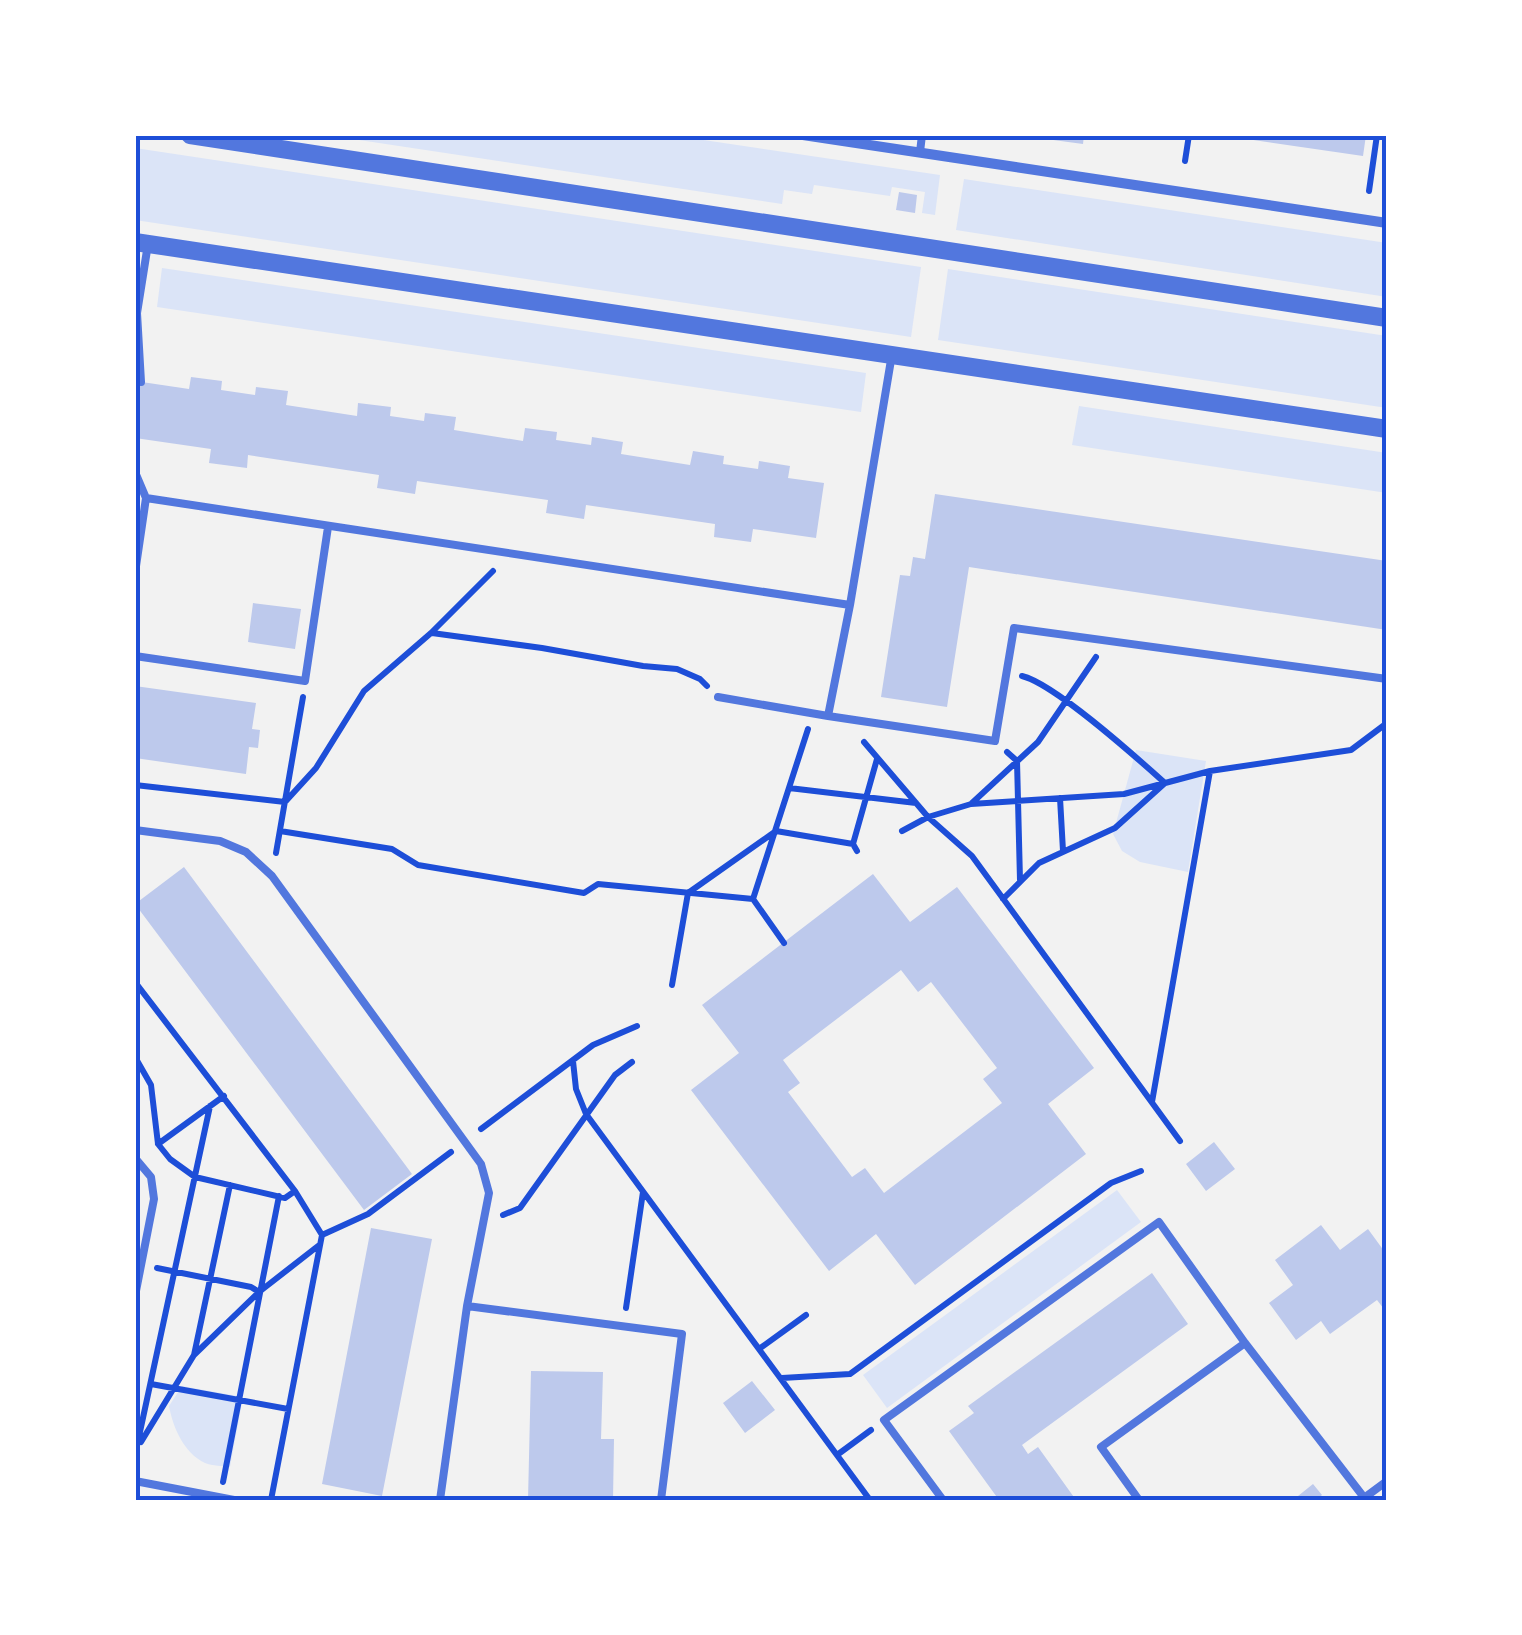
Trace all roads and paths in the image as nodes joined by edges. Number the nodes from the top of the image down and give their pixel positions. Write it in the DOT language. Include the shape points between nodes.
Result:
graph roads {
  1 [pos="190,135"];
  2 [pos="804,135"];
  3 [pos="922,135"];
  4 [pos="1189,135"];
  5 [pos="1377,135"];
  6 [pos="920,152"];
  7 [pos="1185,162"];
  8 [pos="1369,191"];
  9 [pos="1387,223"];
  10 [pos="142,243"];
  11 [pos="1387,318"];
  12 [pos="892,354"];
  13 [pos="141,382"];
  14 [pos="1387,428"];
  15 [pos="135,472"];
  16 [pos="146,498"];
  17 [pos="328,527"];
  18 [pos="510,554"];
  19 [pos="135,573"];
  20 [pos="850,605"];
  21 [pos="431,633"];
  22 [pos="1108,641"];
  23 [pos="135,656"];
  24 [pos="1006,672"];
  25 [pos="1387,678"];
  26 [pos="306,681"];
  27 [pos="718,698"];
  28 [pos="1066,702"];
  29 [pos="814,713"];
  30 [pos="828,716"];
  31 [pos="844,719"];
  32 [pos="1387,722"];
  33 [pos="994,741"];
  34 [pos="878,758"];
  35 [pos="1017,761"];
  36 [pos="1210,770"];
  37 [pos="1164,783"];
  38 [pos="135,785"];
  39 [pos="789,788"];
  40 [pos="866,797"];
  41 [pos="1060,798"];
  42 [pos="1020,800"];
  43 [pos="285,802"];
  44 [pos="917,803"];
  45 [pos="971,804"];
  46 [pos="928,817"];
  47 [pos="135,830"];
  48 [pos="776,830"];
  49 [pos="902,831"];
  50 [pos="280,832"];
  51 [pos="1063,851"];
  52 [pos="272,876"];
  53 [pos="1020,880"];
  54 [pos="688,893"];
  55 [pos="754,899"];
  56 [pos="1002,899"];
  57 [pos="784,943"];
  58 [pos="135,982"];
  59 [pos="672,984"];
  60 [pos="637,1026"];
  61 [pos="135,1057"];
  62 [pos="572,1061"];
  63 [pos="632,1062"];
  64 [pos="224,1096"];
  65 [pos="1152,1103"];
  66 [pos="210,1106"];
  67 [pos="586,1114"];
  68 [pos="465,1141"];
  69 [pos="1180,1141"];
  70 [pos="158,1144"];
  71 [pos="136,1158"];
  72 [pos="1141,1171"];
  73 [pos="195,1177"];
  74 [pos="230,1185"];
  75 [pos="294,1191"];
  76 [pos="643,1191"];
  77 [pos="278,1196"];
  78 [pos="481,1224"];
  79 [pos="322,1235"];
  80 [pos="319,1245"];
  81 [pos="141,1265"];
  82 [pos="175,1272"];
  83 [pos="210,1278"];
  84 [pos="259,1292"];
  85 [pos="135,1296"];
  86 [pos="467,1306"];
  87 [pos="806,1314"];
  88 [pos="624,1326"];
  89 [pos="1245,1343"];
  90 [pos="760,1350"];
  91 [pos="194,1355"];
  92 [pos="780,1378"];
  93 [pos="151,1384"];
  94 [pos="174,1388"];
  95 [pos="238,1400"];
  96 [pos="288,1409"];
  97 [pos="884,1420"];
  98 [pos="136,1452"];
  99 [pos="837,1454"];
  100 [pos="226,1466"];
  101 [pos="135,1481"];
  102 [pos="1387,1481"];
  103 [pos="1365,1499"];
  104 [pos="234,1500"];
  105 [pos="271,1500"];
  106 [pos="440,1500"];
  107 [pos="661,1500"];
  108 [pos="870,1500"];
  109 [pos="943,1500"];
  110 [pos="1139,1500"];
  1 -- 11 [label="street"];
  2 -- 6 [label="street"];
  3 -- 6 [label="lane"];
  4 -- 7 [label="path"];
  5 -- 8 [label="path"];
  6 -- 9 [label="street"];
  10 -- 12 [label="street"];
  10 -- 13 [label="lane"];
  12 -- 14 [label="street"];
  12 -- 20 [label="lane"];
  15 -- 16 [label="lane"];
  16 -- 17 [label="lane"];
  16 -- 19 [label="lane"];
  17 -- 18 [label="lane"];
  17 -- 26 [label="lane"];
  18 -- 20 [label="lane"];
  18 -- 21 [label="path"];
  20 -- 30 [label="lane"];
  21 -- 27 [label="path" via="678,669"];
  21 -- 43 [label="path" via="364,691 316,768"];
  22 -- 24 [label="lane" via="1014,628"];
  22 -- 25 [label="lane"];
  22 -- 28 [label="path"];
  23 -- 26 [label="lane"];
  24 -- 28 [label="path" via="1030,678"];
  24 -- 33 [label="lane"];
  26 -- 43 [label="path"];
  27 -- 29 [label="lane"];
  28 -- 35 [label="path"];
  28 -- 37 [label="path"];
  29 -- 30 [label="lane"];
  29 -- 39 [label="path"];
  30 -- 31 [label="lane"];
  31 -- 33 [label="lane"];
  31 -- 34 [label="path"];
  32 -- 36 [label="path" via="1352,750"];
  33 -- 35 [label="path"];
  34 -- 40 [label="path"];
  34 -- 44 [label="path"];
  35 -- 42 [label="path"];
  35 -- 45 [label="path"];
  36 -- 37 [label="path"];
  36 -- 65 [label="path"];
  37 -- 41 [label="path" via="1124,794"];
  37 -- 51 [label="path" via="1115,828"];
  38 -- 43 [label="path"];
  39 -- 40 [label="path"];
  39 -- 48 [label="path"];
  40 -- 44 [label="path"];
  40 -- 48 [label="path" via="855,848"];
  41 -- 42 [label="path"];
  41 -- 51 [label="path"];
  42 -- 45 [label="path"];
  42 -- 53 [label="path"];
  43 -- 50 [label="path"];
  44 -- 46 [label="path"];
  45 -- 46 [label="path"];
  46 -- 49 [label="path"];
  46 -- 56 [label="path" via="972,856"];
  47 -- 52 [label="lane" via="220,841 246,852"];
  48 -- 54 [label="path"];
  48 -- 55 [label="path"];
  50 -- 52 [label="path"];
  50 -- 54 [label="path" via="392,849 418,864 584,892 598,884"];
  51 -- 53 [label="path"];
  52 -- 68 [label="lane"];
  53 -- 56 [label="path"];
  54 -- 55 [label="path"];
  54 -- 59 [label="path"];
  55 -- 57 [label="path"];
  56 -- 65 [label="path"];
  58 -- 64 [label="path"];
  60 -- 62 [label="path"];
  61 -- 70 [label="path" via="151,1084"];
  62 -- 67 [label="path"];
  62 -- 68 [label="path"];
  63 -- 67 [label="path"];
  64 -- 66 [label="path"];
  64 -- 75 [label="path"];
  65 -- 69 [label="path"];
  66 -- 70 [label="path"];
  66 -- 73 [label="path"];
  67 -- 76 [label="path"];
  67 -- 78 [label="path" via="520,1208"];
  68 -- 78 [label="lane" via="481,1164 488,1193"];
  68 -- 79 [label="path" via="368,1214"];
  70 -- 71 [label="path"];
  70 -- 73 [label="path"];
  71 -- 81 [label="lane" via="150,1177 154,1200"];
  72 -- 92 [label="path" via="1111,1182 850,1374"];
  73 -- 74 [label="path"];
  73 -- 82 [label="path"];
  74 -- 77 [label="path"];
  74 -- 83 [label="path"];
  75 -- 77 [label="path"];
  75 -- 79 [label="path"];
  76 -- 88 [label="path"];
  76 -- 90 [label="path"];
  77 -- 84 [label="path"];
  78 -- 86 [label="lane"];
  79 -- 80 [label="path"];
  80 -- 84 [label="path"];
  80 -- 96 [label="path"];
  81 -- 82 [label="path"];
  81 -- 85 [label="lane"];
  82 -- 83 [label="path"];
  82 -- 93 [label="path"];
  83 -- 84 [label="path"];
  83 -- 91 [label="path"];
  84 -- 91 [label="path"];
  84 -- 95 [label="path"];
  86 -- 88 [label="lane"];
  86 -- 106 [label="lane"];
  87 -- 90 [label="path"];
  88 -- 107 [label="lane" via="682,1334"];
  89 -- 97 [label="lane" via="1159,1222"];
  89 -- 103 [label="lane"];
  89 -- 110 [label="lane" via="1101,1447"];
  90 -- 92 [label="path"];
  91 -- 94 [label="path"];
  92 -- 99 [label="path"];
  93 -- 94 [label="path"];
  93 -- 98 [label="path"];
  94 -- 95 [label="path"];
  94 -- 98 [label="path"];
  95 -- 96 [label="path"];
  95 -- 100 [label="path"];
  96 -- 105 [label="path"];
  97 -- 99 [label="path"];
  97 -- 109 [label="lane"];
  99 -- 108 [label="path"];
  101 -- 104 [label="lane"];
  102 -- 103 [label="lane"];
}
